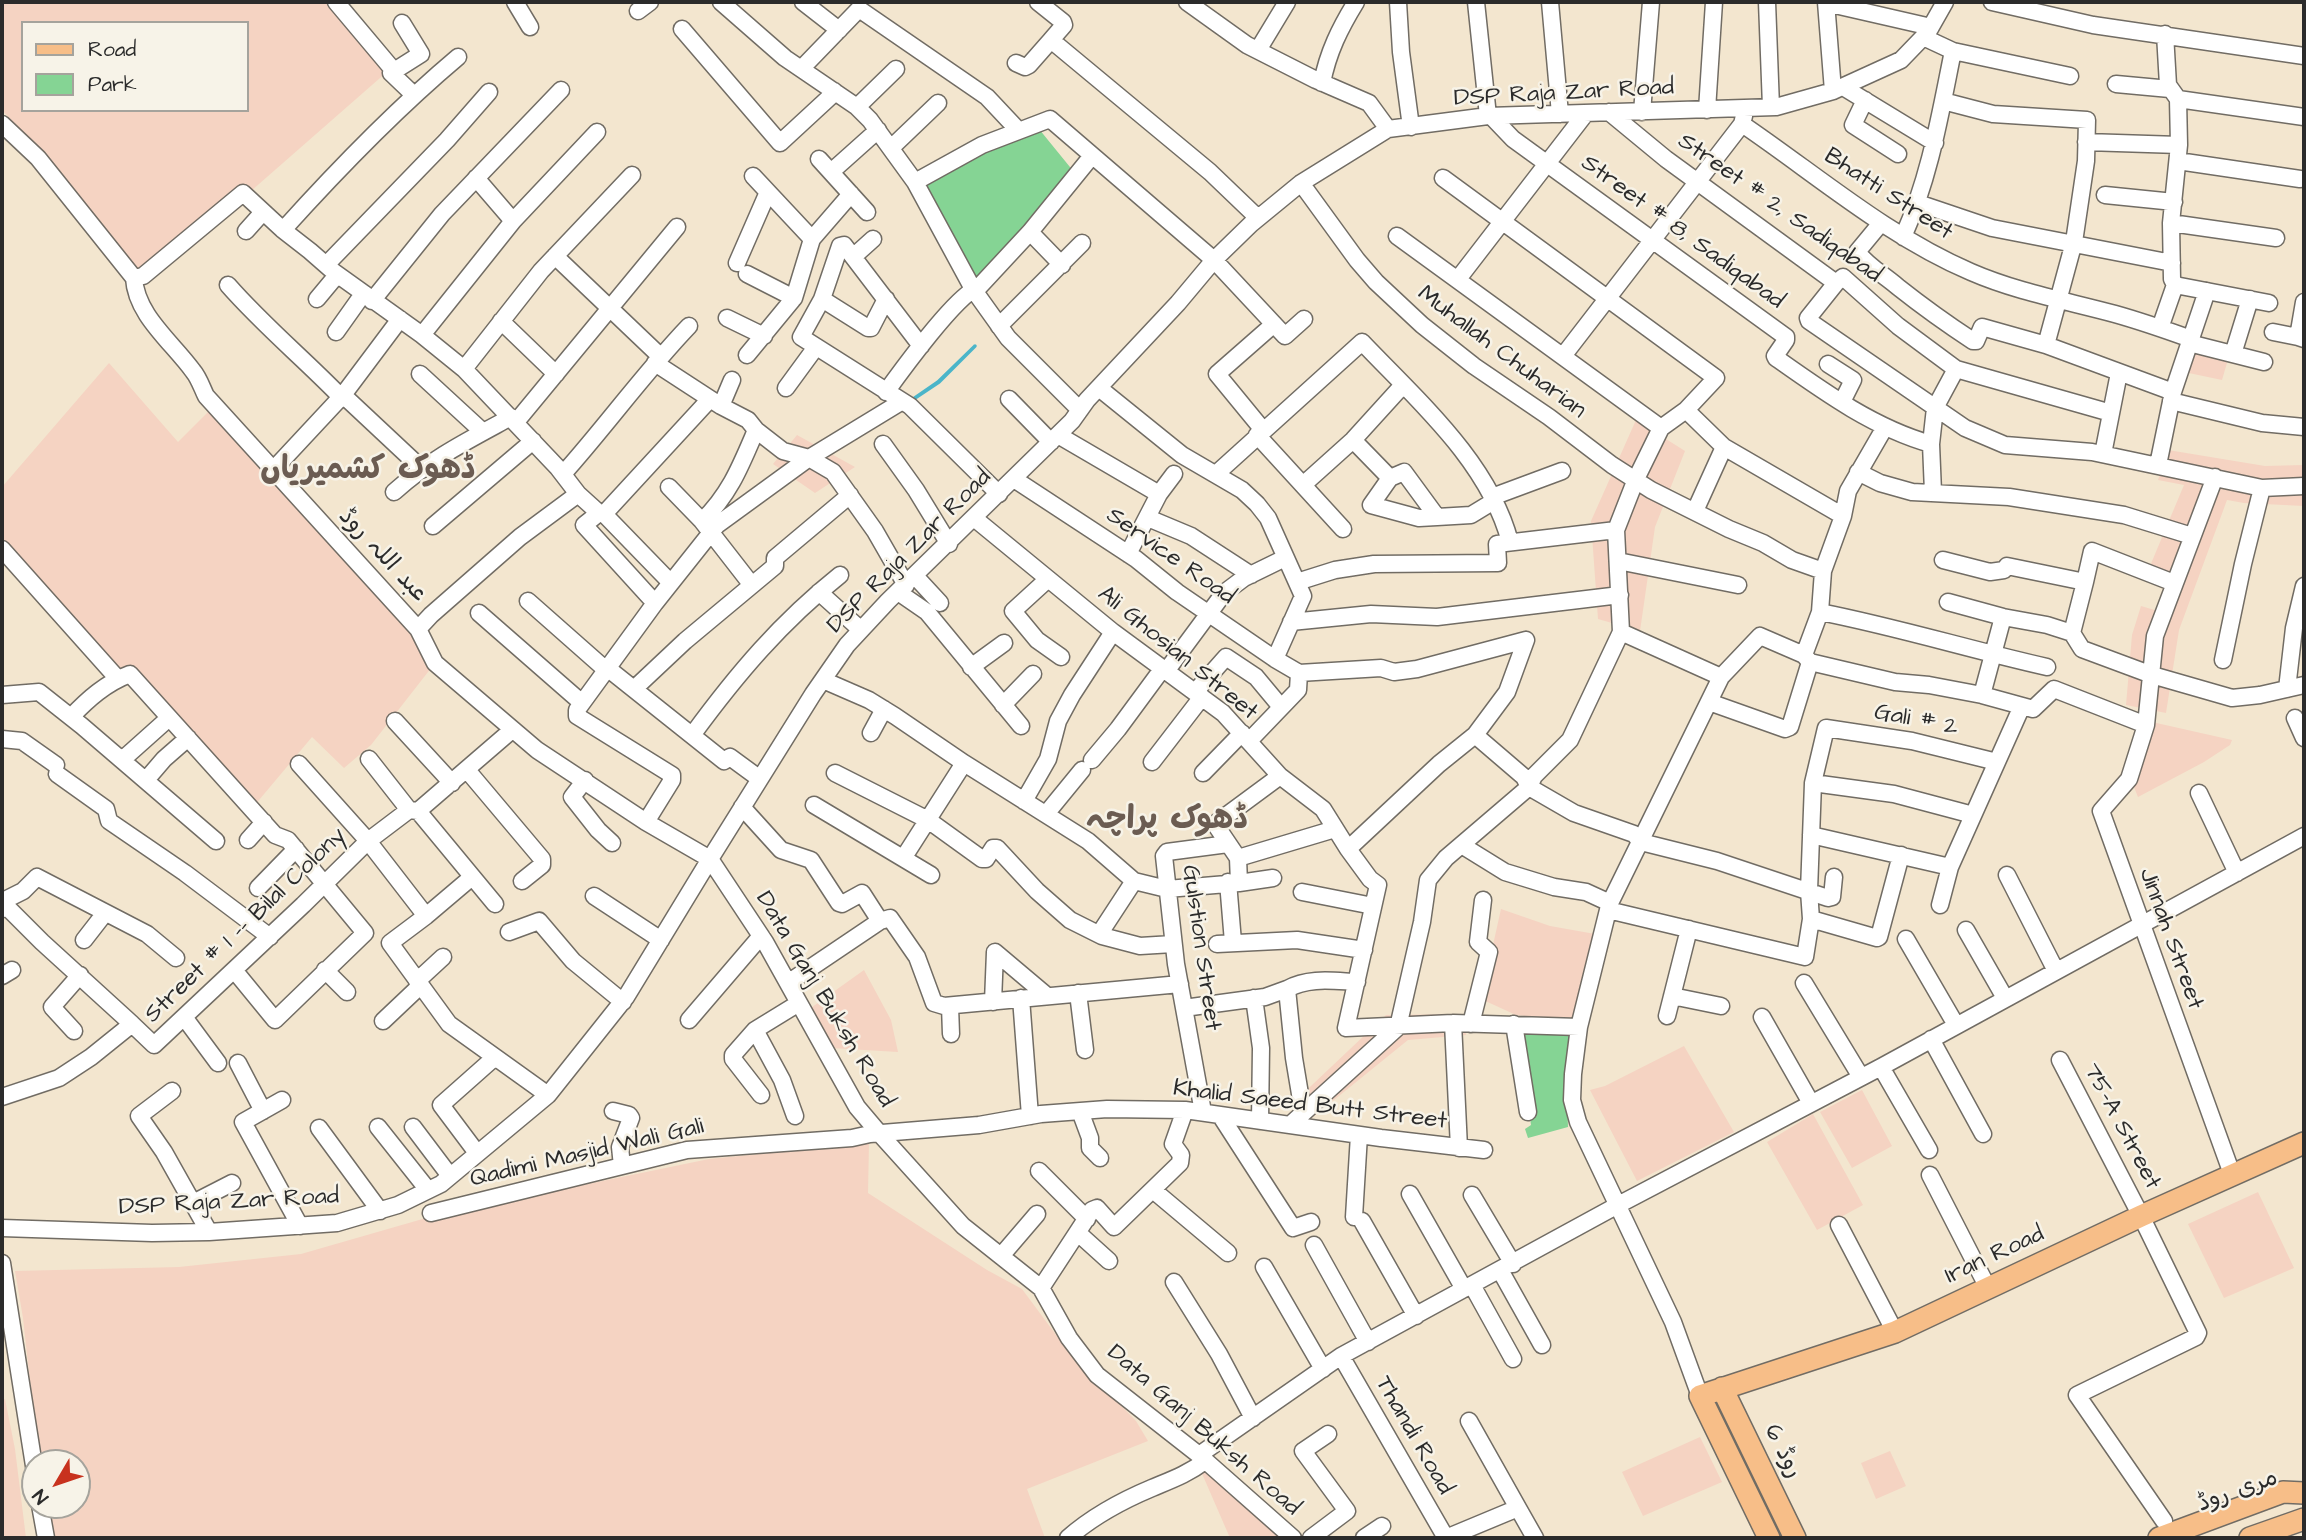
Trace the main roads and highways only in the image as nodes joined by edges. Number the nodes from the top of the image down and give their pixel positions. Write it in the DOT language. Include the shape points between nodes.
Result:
graph roads {
  1 [pos="2304,1143"];
  2 [pos="1722,1388"];
  3 [pos="1700,1396"];
  4 [pos="2304,1494"];
  5 [pos="2304,1522"];
  6 [pos="2161,1529"];
  7 [pos="1769,1538"];
  8 [pos="1795,1538"];
  9 [pos="2190,1538"];
  10 [pos="2250,1538"];
  11 [pos="2283,1538"];
  1 -- 2 [label="main road, Iran Road" via="1895,1332"];
  2 -- 3 [label="main road, Iran Road"];
  2 -- 8 [label="main road, روڈ 6"];
  3 -- 7 [label="main road, روڈ 6"];
  4 -- 6 [label="main road" via="2283,1492"];
  4 -- 9 [label="main road, مری روڈ"];
  5 -- 10 [label="main road, مری روڈ"];
  5 -- 11 [label="main road"];
}
